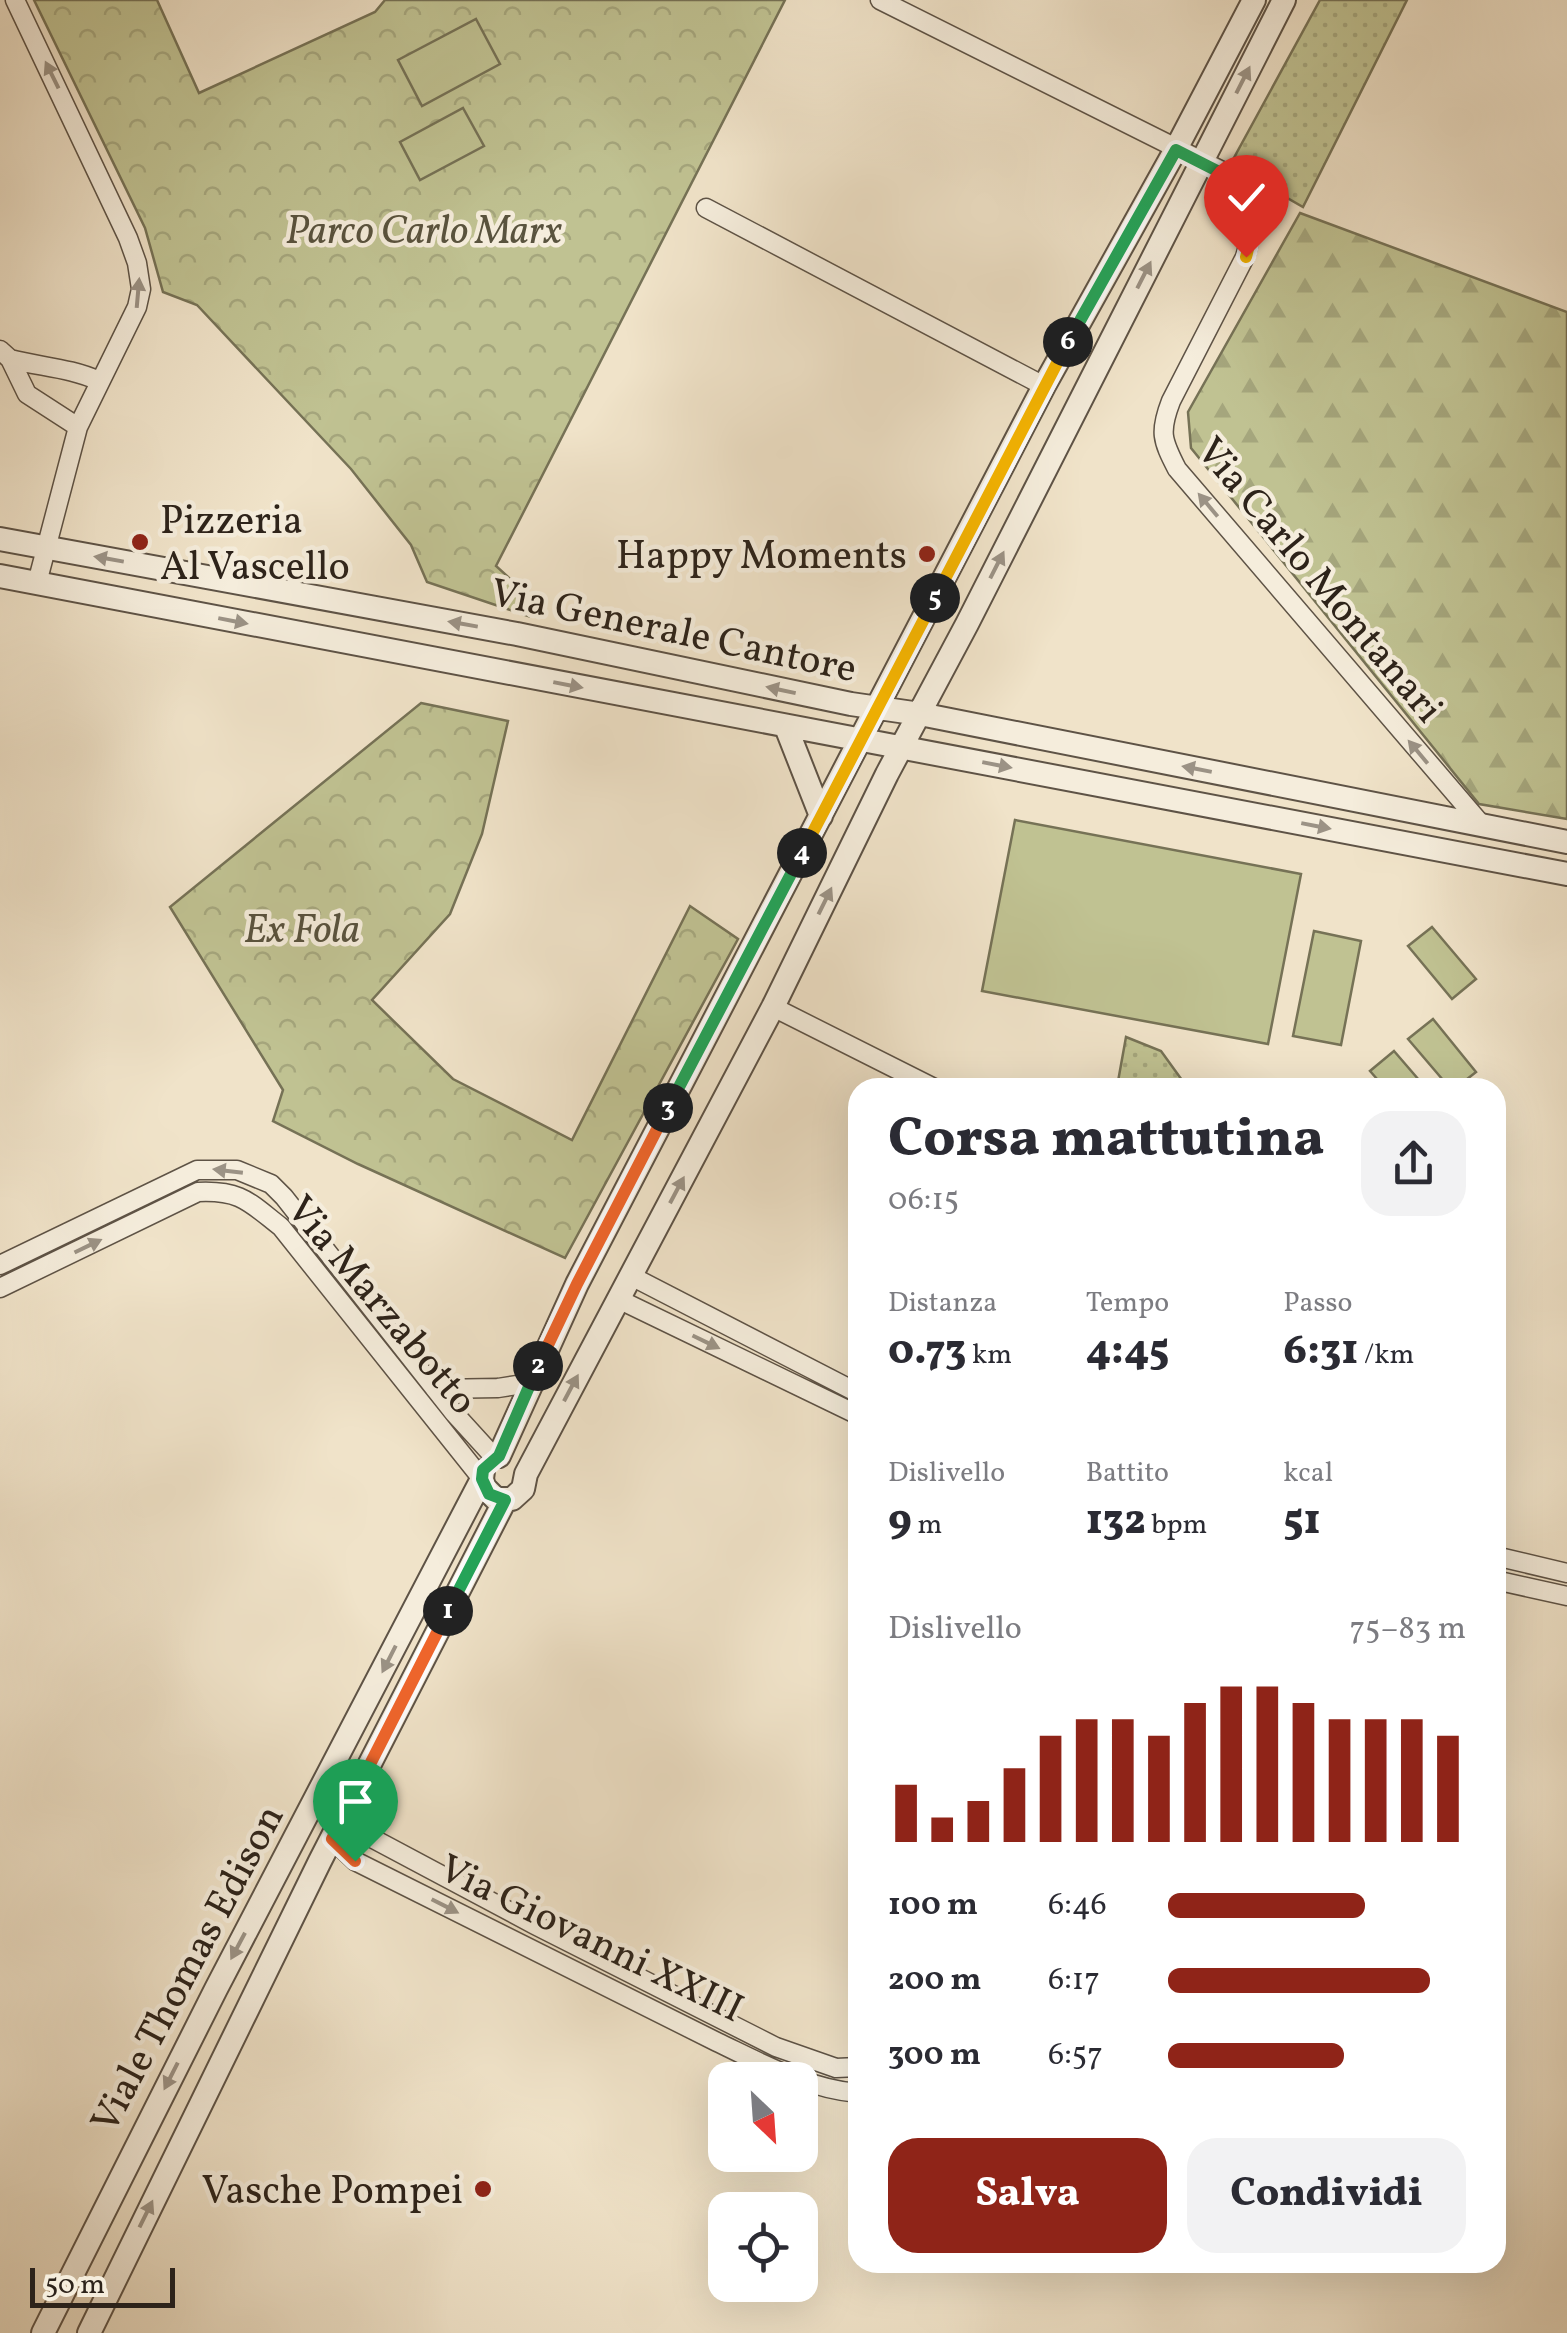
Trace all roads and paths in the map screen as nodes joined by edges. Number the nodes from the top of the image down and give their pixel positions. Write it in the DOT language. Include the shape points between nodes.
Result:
graph roads {
  1 [pos="15,0"];
  2 [pos="880,0"];
  3 [pos="1254,0"];
  4 [pos="1284,0"];
  5 [pos="1176,150"];
  6 [pos="1202,161"];
  7 [pos="706,208"];
  8 [pos="5,355"];
  9 [pos="100,381"];
  10 [pos="1044,386"];
  11 [pos="78,426"];
  12 [pos="0,539"];
  13 [pos="45,548"];
  14 [pos="0,576"];
  15 [pos="38,583"];
  16 [pos="931,604"];
  17 [pos="967,624"];
  18 [pos="876,709"];
  19 [pos="920,714"];
  20 [pos="786,727"];
  21 [pos="861,742"];
  22 [pos="901,748"];
  23 [pos="822,816"];
  24 [pos="1482,826"];
  25 [pos="1567,842"];
  26 [pos="1567,874"];
  27 [pos="773,1007"];
  28 [pos="914,1078"];
  29 [pos="0,1265"];
  30 [pos="631,1276"];
  31 [pos="0,1288"];
  32 [pos="618,1299"];
  33 [pos="530,1383"];
  34 [pos="848,1388"];
  35 [pos="435,1389"];
  36 [pos="848,1410"];
  37 [pos="497,1457"];
  38 [pos="526,1474"];
  39 [pos="482,1479"];
  40 [pos="505,1500"];
  41 [pos="1506,1559"];
  42 [pos="1567,1573"];
  43 [pos="1506,1582"];
  44 [pos="1567,1596"];
  45 [pos="304,1824"];
  46 [pos="332,1839"];
  47 [pos="848,2067"];
  48 [pos="848,2090"];
  49 [pos="43,2333"];
  50 [pos="88,2333"];
  9 -- 1 [label="street, one-way" via="137,307 138,263"];
  2 -- 5 [label="street, Via Carlo Montanari"];
  3 -- 5 [label="street"];
  6 -- 4 [label="street, one-way"];
  5 -- 6 [label="street, Via Carlo Montanari"];
  5 -- 10 [label="street"];
  17 -- 6 [label="street, one-way"];
  24 -- 6 [label="street, Via Carlo Montanari, one-way" via="1178,469 1166,445 1162,424 1171,400 1252,235 1246,194 1232,176"];
  7 -- 10 [label="street"];
  8 -- 9 [label="street"];
  8 -- 11 [label="street" via="27,394"];
  9 -- 11 [label="street"];
  10 -- 16 [label="street"];
  11 -- 13 [label="street"];
  12 -- 13 [label="street, Via Generale Cantore"];
  13 -- 15 [label="street"];
  18 -- 13 [label="street, Via Generale Cantore, one-way" via="517,634"];
  14 -- 15 [label="street, Via Generale Cantore"];
  15 -- 20 [label="street, Via Generale Cantore, one-way"];
  16 -- 17 [label="street"];
  16 -- 18 [label="street"];
  17 -- 19 [label="street"];
  18 -- 19 [label="street, Via Generale Cantore"];
  18 -- 21 [label="street"];
  19 -- 22 [label="street"];
  24 -- 19 [label="street, Via Generale Cantore, one-way"];
  20 -- 21 [label="street, Via Generale Cantore"];
  20 -- 23 [label="street"];
  21 -- 22 [label="street, Via Generale Cantore"];
  21 -- 23 [label="street"];
  22 -- 26 [label="street, Via Generale Cantore, one-way"];
  27 -- 22 [label="street, one-way"];
  23 -- 33 [label="street"];
  24 -- 25 [label="street, Via Generale Cantore"];
  27 -- 28 [label="street"];
  30 -- 27 [label="street, one-way"];
  35 -- 29 [label="street, Via Marzabotto, one-way" via="284,1198 271,1184 237,1170 178,1176"];
  30 -- 32 [label="street"];
  30 -- 34 [label="street"];
  31 -- 39 [label="street, Via Marzabotto, one-way" via="198,1192 227,1191 281,1227"];
  32 -- 36 [label="street, one-way"];
  38 -- 32 [label="street, one-way"];
  33 -- 35 [label="street, Via Marzabotto"];
  33 -- 37 [label="street"];
  35 -- 37 [label="street, Via Marzabotto"];
  37 -- 38 [label="street" via="516,1460"];
  37 -- 39 [label="street"];
  38 -- 40 [label="street" via="518,1495"];
  39 -- 40 [label="street" via="489,1494"];
  39 -- 45 [label="street, Viale Thomas Edison, one-way"];
  40 -- 46 [label="street, Viale Thomas Edison"];
  41 -- 42 [label="street"];
  43 -- 44 [label="street"];
  45 -- 46 [label="street, Via Giovanni XXIII"];
  45 -- 49 [label="street, Viale Thomas Edison, one-way"];
  46 -- 47 [label="street" via="368,1836 776,2047"];
  46 -- 48 [label="street, Via Giovanni XXIII, one-way" via="355,1861 717,2042 777,2071"];
  50 -- 46 [label="street, Viale Thomas Edison, one-way"];
}
